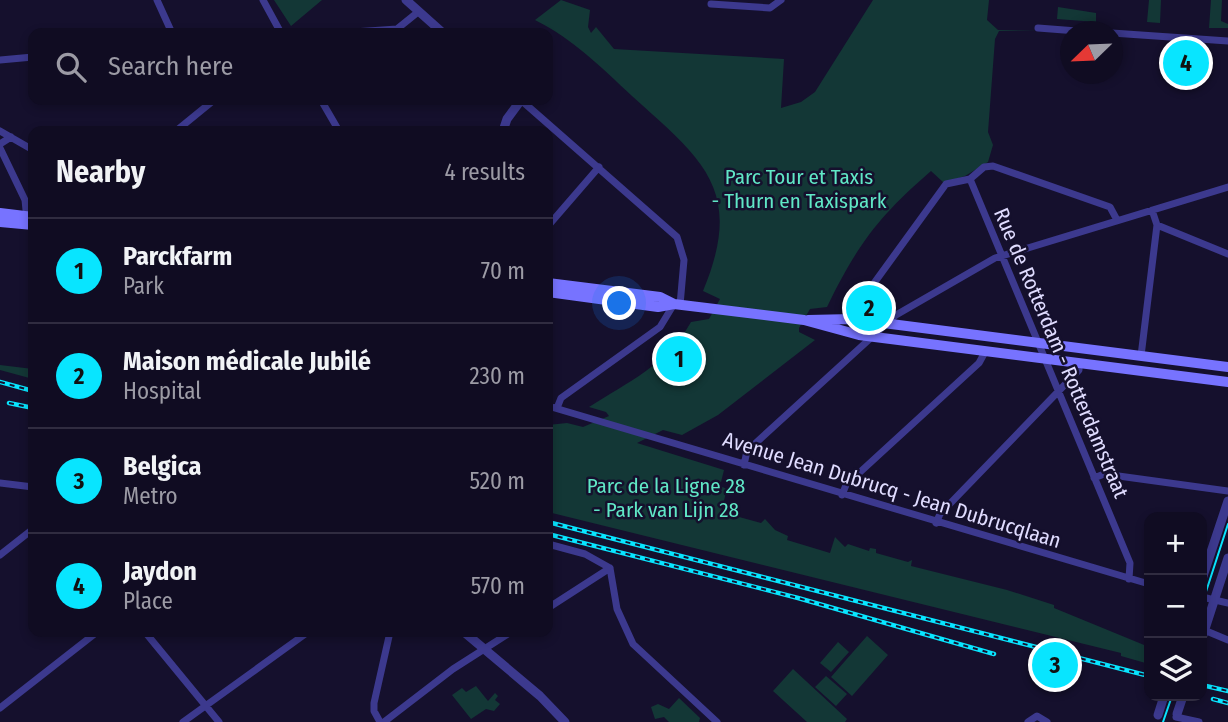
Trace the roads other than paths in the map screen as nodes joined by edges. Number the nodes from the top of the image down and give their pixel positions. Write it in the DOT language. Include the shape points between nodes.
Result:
graph roads {
  1 [pos="157,0"];
  2 [pos="263,0"];
  3 [pos="406,0"];
  4 [pos="780,1"];
  5 [pos="711,4"];
  6 [pos="418,12"];
  7 [pos="170,28"];
  8 [pos="278,28"];
  9 [pos="398,28"];
  10 [pos="437,28"];
  11 [pos="1038,28"];
  12 [pos="1060,30"];
  13 [pos="1123,34"];
  14 [pos="1228,41"];
  15 [pos="28,57"];
  16 [pos="0,60"];
  17 [pos="208,105"];
  18 [pos="324,105"];
  19 [pos="517,105"];
  20 [pos="527,105"];
  21 [pos="182,126"];
  22 [pos="337,126"];
  23 [pos="505,126"];
  24 [pos="552,126"];
  25 [pos="553,127"];
  26 [pos="0,131"];
  27 [pos="10,137"];
  28 [pos="0,146"];
  29 [pos="28,147"];
  30 [pos="600,167"];
  31 [pos="970,179"];
  32 [pos="1228,187"];
  33 [pos="1152,210"];
  34 [pos="0,213"];
  35 [pos="28,213"];
  36 [pos="28,220"];
  37 [pos="553,220"];
  38 [pos="1117,220"];
  39 [pos="28,221"];
  40 [pos="0,222"];
  41 [pos="1157,225"];
  42 [pos="1228,254"];
  43 [pos="1002,255"];
  44 [pos="553,284"];
  45 [pos="553,293"];
  46 [pos="677,304"];
  47 [pos="852,319"];
  48 [pos="804,320"];
  49 [pos="887,323"];
  50 [pos="871,337"];
  51 [pos="1036,342"];
  52 [pos="985,352"];
  53 [pos="1141,356"];
  54 [pos="1043,358"];
  55 [pos="1079,363"];
  56 [pos="1228,367"];
  57 [pos="1228,382"];
  58 [pos="1059,390"];
  59 [pos="553,407"];
  60 [pos="557,408"];
  61 [pos="744,464"];
  62 [pos="1094,478"];
  63 [pos="0,483"];
  64 [pos="28,487"];
  65 [pos="1228,491"];
  66 [pos="842,495"];
  67 [pos="1228,501"];
  68 [pos="936,523"];
  69 [pos="28,533"];
  70 [pos="553,545"];
  71 [pos="0,555"];
  72 [pos="1228,558"];
  73 [pos="610,568"];
  74 [pos="1203,575"];
  75 [pos="1129,579"];
  76 [pos="1144,583"];
  77 [pos="1207,598"];
  78 [pos="1214,600"];
  79 [pos="1228,603"];
  80 [pos="553,605"];
  81 [pos="1207,622"];
  82 [pos="1207,635"];
  83 [pos="91,637"];
  84 [pos="149,637"];
  85 [pos="301,637"];
  86 [pos="389,637"];
  87 [pos="470,637"];
  88 [pos="503,637"];
  89 [pos="1226,638"];
  90 [pos="484,649"];
  91 [pos="1162,701"];
  92 [pos="1181,701"];
  93 [pos="205,706"];
  94 [pos="0,708"];
  95 [pos="1176,718"];
  96 [pos="1156,719"];
  97 [pos="183,722"];
  98 [pos="219,722"];
  99 [pos="382,722"];
  100 [pos="565,722"];
  101 [pos="716,722"];
  102 [pos="1028,722"];
  103 [pos="1047,722"];
  104 [pos="1199,722"];
  1 -- 7 [label="street"];
  2 -- 8 [label="street"];
  3 -- 6 [label="street"];
  4 -- 5 [label="street" via="770,8"];
  6 -- 9 [label="street"];
  6 -- 10 [label="street"];
  11 -- 12 [label="street"];
  13 -- 14 [label="street"];
  15 -- 16 [label="street"];
  17 -- 21 [label="street"];
  18 -- 22 [label="street"];
  19 -- 23 [label="street"];
  20 -- 24 [label="street"];
  25 -- 30 [label="street"];
  26 -- 27 [label="street"];
  27 -- 28 [label="street"];
  27 -- 29 [label="street"];
  28 -- 35 [label="street"];
  30 -- 37 [label="street"];
  30 -- 46 [label="street" via="681,242 685,265"];
  31 -- 38 [label="street" via="984,167 993,166 1110,206"];
  31 -- 43 [label="street, Rue de Rotterdam - Rotterdamstraat"];
  31 -- 47 [label="street" via="946,184"];
  32 -- 33 [label="street"];
  33 -- 38 [label="street"];
  33 -- 41 [label="street"];
  34 -- 36 [label="main road"];
  38 -- 43 [label="street"];
  39 -- 40 [label="main road"];
  41 -- 42 [label="street"];
  41 -- 53 [label="street"];
  43 -- 49 [label="street"];
  43 -- 51 [label="street, Rue de Rotterdam - Rotterdamstraat"];
  44 -- 46 [label="main road" via="660,297"];
  45 -- 46 [label="main road" via="658,307"];
  46 -- 48 [label="main road"];
  46 -- 60 [label="street" via="660,327 561,398"];
  47 -- 48 [label="main road"];
  47 -- 49 [label="main road"];
  48 -- 50 [label="main road"];
  49 -- 50 [label="street"];
  49 -- 51 [label="main road"];
  50 -- 52 [label="main road"];
  50 -- 61 [label="street" via="747,451"];
  51 -- 53 [label="main road"];
  51 -- 54 [label="street, Rue de Rotterdam - Rotterdamstraat"];
  52 -- 54 [label="main road"];
  52 -- 66 [label="street" via="979,363 846,485"];
  53 -- 56 [label="main road"];
  54 -- 55 [label="main road"];
  54 -- 58 [label="street, Rue de Rotterdam - Rotterdamstraat"];
  55 -- 57 [label="main road"];
  55 -- 58 [label="street" via="1079,370"];
  58 -- 62 [label="street, Rue de Rotterdam - Rotterdamstraat"];
  58 -- 68 [label="street"];
  59 -- 60 [label="street, Avenue Jean Dubrucq - Jean Dubrucqlaan"];
  60 -- 61 [label="street, Avenue Jean Dubrucq - Jean Dubrucqlaan"];
  61 -- 66 [label="street, Avenue Jean Dubrucq - Jean Dubrucqlaan"];
  62 -- 65 [label="street" via="1104,474"];
  62 -- 75 [label="street, Rue de Rotterdam - Rotterdamstraat" via="1131,566"];
  63 -- 64 [label="street"];
  66 -- 68 [label="street, Avenue Jean Dubrucq - Jean Dubrucqlaan"];
  67 -- 74 [label="street"];
  68 -- 75 [label="street, Avenue Jean Dubrucq - Jean Dubrucqlaan"];
  69 -- 71 [label="street"];
  70 -- 73 [label="street" via="585,554"];
  72 -- 78 [label="street"];
  73 -- 80 [label="street"];
  73 -- 101 [label="street" via="617,609 633,644"];
  75 -- 76 [label="street, Avenue Jean Dubrucq - Jean Dubrucqlaan"];
  77 -- 78 [label="street"];
  78 -- 79 [label="street"];
  78 -- 81 [label="street"];
  82 -- 89 [label="street"];
  83 -- 94 [label="street"];
  84 -- 93 [label="street"];
  85 -- 93 [label="street"];
  86 -- 99 [label="street" via="374,703"];
  87 -- 90 [label="street"];
  88 -- 90 [label="street"];
  90 -- 99 [label="street"];
  90 -- 100 [label="street"];
  91 -- 96 [label="street, bridge"];
  92 -- 95 [label="street, bridge"];
  93 -- 97 [label="street"];
  93 -- 98 [label="street"];
  95 -- 104 [label="street"];
  102 -- 103 [label="street" via="1037,716"];
}
